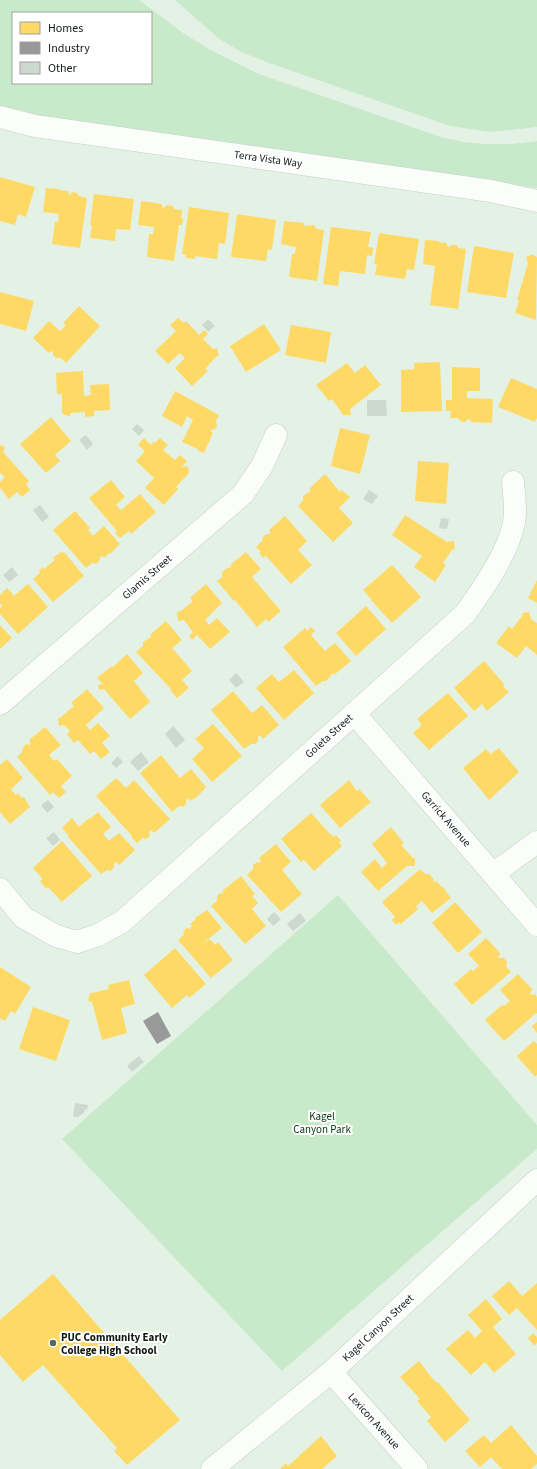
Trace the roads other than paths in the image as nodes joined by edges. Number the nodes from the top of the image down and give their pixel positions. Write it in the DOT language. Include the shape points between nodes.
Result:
graph roads {
  1 [pos="0,117"];
  2 [pos="537,201"];
  3 [pos="276,435"];
  4 [pos="513,482"];
  5 [pos="0,704"];
  6 [pos="354,713"];
  7 [pos="537,842"];
  8 [pos="493,874"];
  9 [pos="0,889"];
  10 [pos="537,924"];
  11 [pos="537,1180"];
  12 [pos="331,1372"];
  13 [pos="212,1469"];
  14 [pos="417,1469"];
  1 -- 2 [label="street, Terra Vista Way" via="35,126 491,191"];
  3 -- 5 [label="street, Glamis Street" via="262,466 243,494"];
  4 -- 6 [label="street, Goleta Street" via="514,520 509,539 489,580 465,614"];
  6 -- 8 [label="street, Garrick Avenue"];
  6 -- 9 [label="street, Goleta Street" via="122,922 98,935 77,942 56,936 23,917"];
  7 -- 8 [label="street"];
  8 -- 10 [label="street, Garrick Avenue"];
  11 -- 12 [label="street, Kagel Canyon Street"];
  12 -- 13 [label="street, Kagel Canyon Street"];
  12 -- 14 [label="street, Lexicon Avenue"];
}
